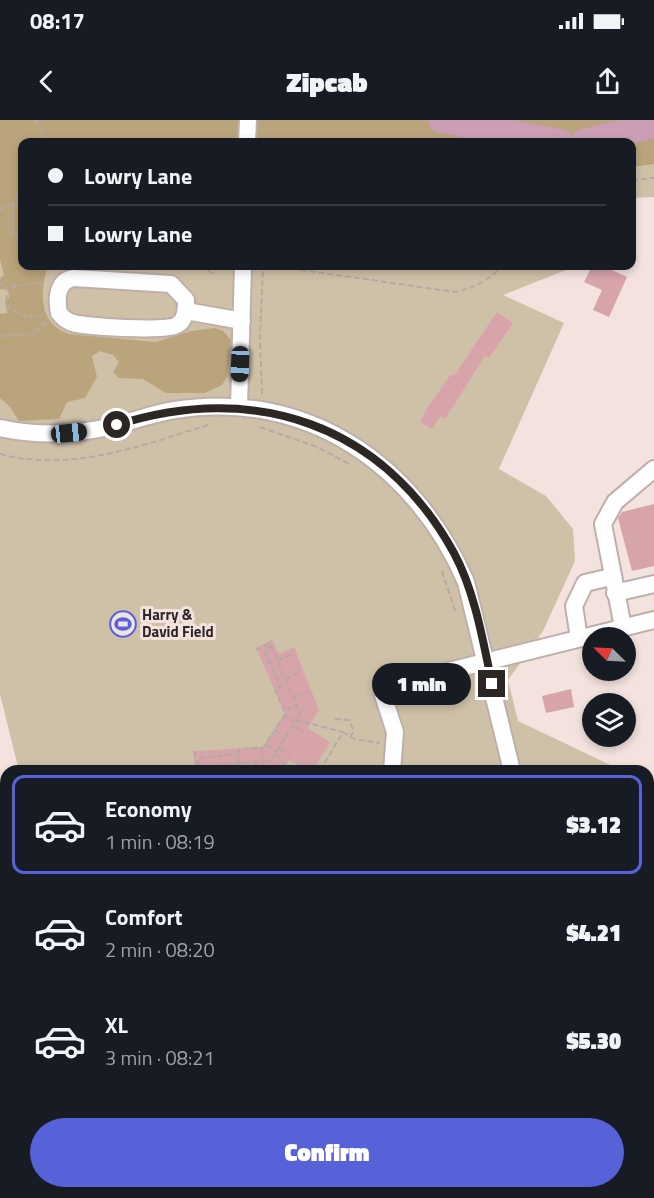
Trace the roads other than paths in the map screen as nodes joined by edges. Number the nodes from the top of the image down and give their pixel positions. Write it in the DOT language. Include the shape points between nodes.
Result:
graph roads {
  1 [pos="248,120"];
  2 [pos="247,138"];
  3 [pos="243,270"];
  4 [pos="186,311"];
  5 [pos="242,321"];
  6 [pos="238,407"];
  7 [pos="0,428"];
  8 [pos="654,469"];
  9 [pos="654,584"];
  10 [pos="613,585"];
  11 [pos="654,620"];
  12 [pos="623,627"];
  13 [pos="582,637"];
  14 [pos="579,638"];
  15 [pos="487,661"];
  16 [pos="393,765"];
  17 [pos="511,765"];
  1 -- 2 [label="street"];
  3 -- 5 [label="street"];
  4 -- 4 [label="street" via="186,300 171,284 80,278 68,279 61,286 55,313 73,323 158,330 175,327"];
  4 -- 5 [label="street"];
  5 -- 6 [label="street"];
  6 -- 7 [label="street" via="173,410 69,433"];
  6 -- 15 [label="street" via="264,410 324,430 366,453 410,490 454,554 466,582"];
  8 -- 10 [label="street" via="615,502 603,524"];
  9 -- 10 [label="street"];
  10 -- 12 [label="street"];
  10 -- 14 [label="street" via="585,583 574,606"];
  11 -- 12 [label="street"];
  13 -- 14 [label="street"];
  14 -- 15 [label="street"];
  15 -- 16 [label="street" via="386,689 383,695 396,732"];
  15 -- 17 [label="street"];
}
